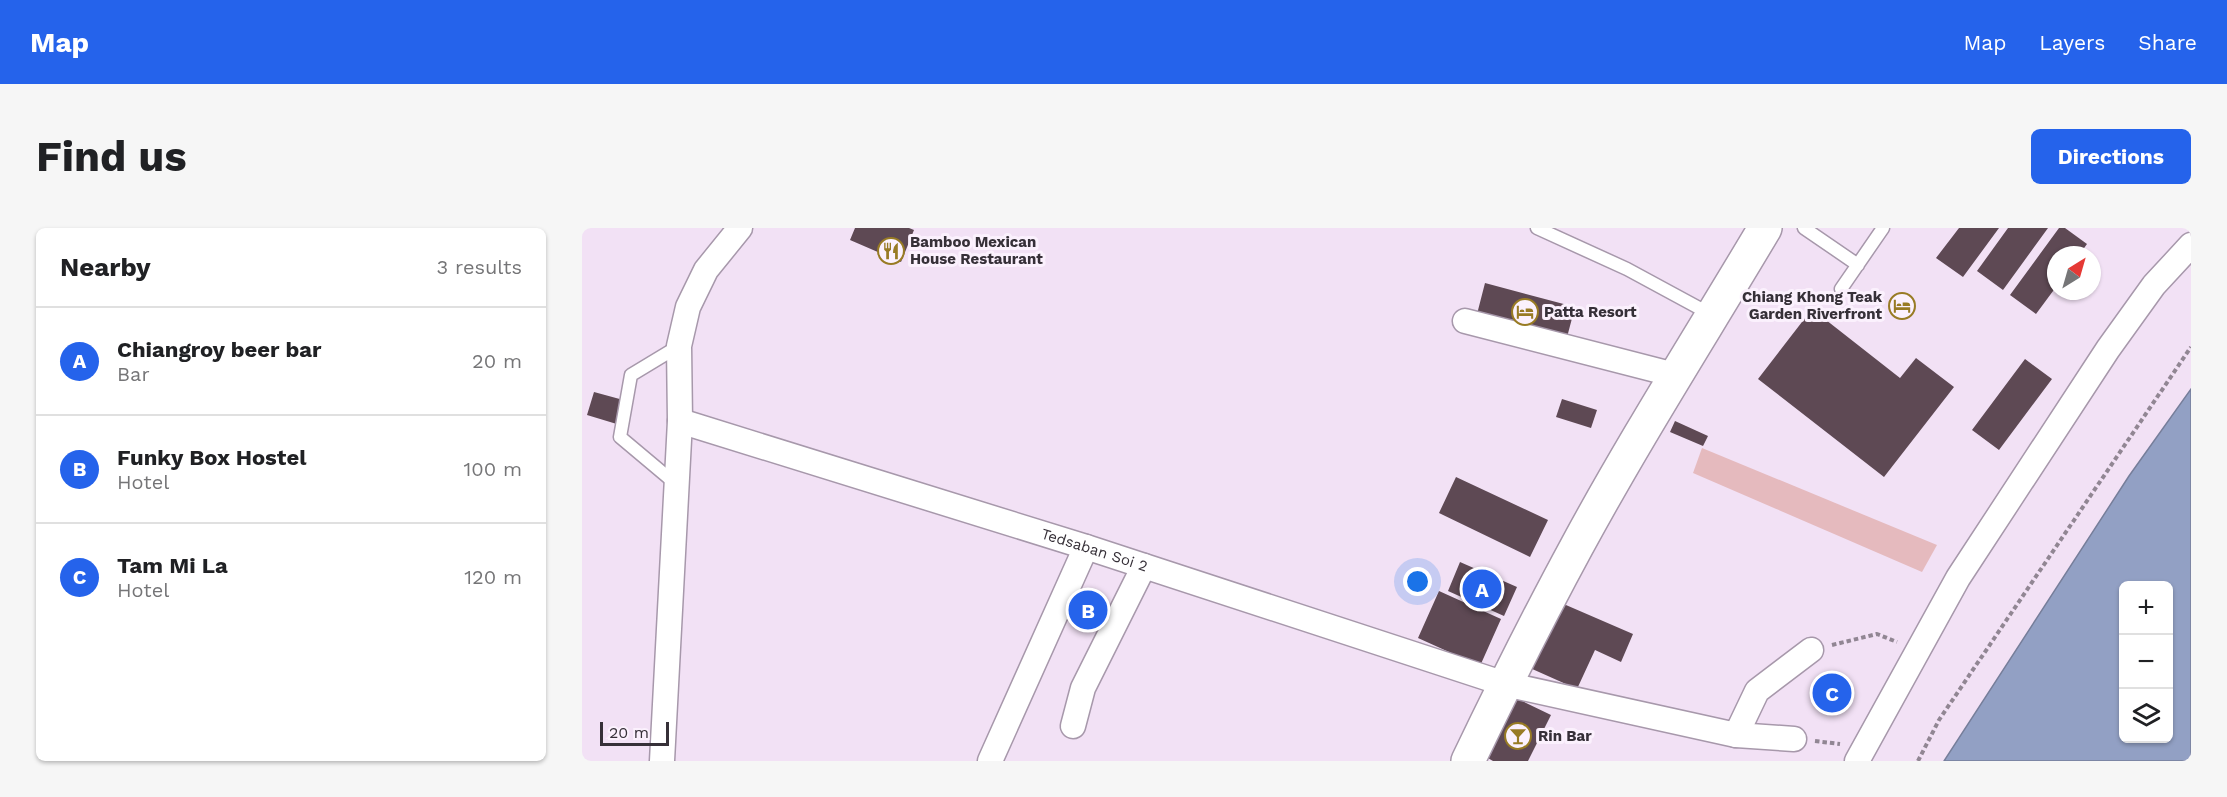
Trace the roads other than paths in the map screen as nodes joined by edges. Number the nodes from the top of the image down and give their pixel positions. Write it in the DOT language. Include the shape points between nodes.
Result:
graph roads {
  1 [pos="740,228"];
  2 [pos="1537,228"];
  3 [pos="1765,228"];
  4 [pos="1804,228"];
  5 [pos="1883,228"];
  6 [pos="2191,245"];
  7 [pos="1858,265"];
  8 [pos="1841,289"];
  9 [pos="1713,316"];
  10 [pos="1465,321"];
  11 [pos="679,346"];
  12 [pos="1675,375"];
  13 [pos="680,421"];
  14 [pos="677,485"];
  15 [pos="1086,547"];
  16 [pos="1144,566"];
  17 [pos="1811,650"];
  18 [pos="1505,684"];
  19 [pos="1073,726"];
  20 [pos="1736,735"];
  21 [pos="1794,739"];
  22 [pos="662,761"];
  23 [pos="990,761"];
  24 [pos="1468,761"];
  25 [pos="1857,761"];
  1 -- 11 [label="street" via="706,270 688,307"];
  2 -- 9 [label="lane" via="1627,269"];
  3 -- 9 [label="main road"];
  4 -- 7 [label="lane"];
  5 -- 7 [label="lane"];
  6 -- 25 [label="street" via="2154,285 2108,350 1958,578"];
  7 -- 8 [label="lane"];
  9 -- 12 [label="main road"];
  10 -- 12 [label="street"];
  11 -- 13 [label="street"];
  11 -- 14 [label="lane" via="631,375 620,437"];
  12 -- 18 [label="main road" via="1577,545"];
  13 -- 14 [label="street"];
  13 -- 15 [label="street, Tedsaban Soi 2"];
  14 -- 22 [label="street"];
  15 -- 16 [label="street, Tedsaban Soi 2"];
  15 -- 23 [label="street"];
  16 -- 18 [label="street, Tedsaban Soi 2"];
  16 -- 19 [label="street" via="1083,688"];
  17 -- 20 [label="street" via="1757,692"];
  18 -- 20 [label="street, Tedsaban Soi 2"];
  18 -- 24 [label="main road"];
  20 -- 21 [label="street, Tedsaban Soi 2"];
}
